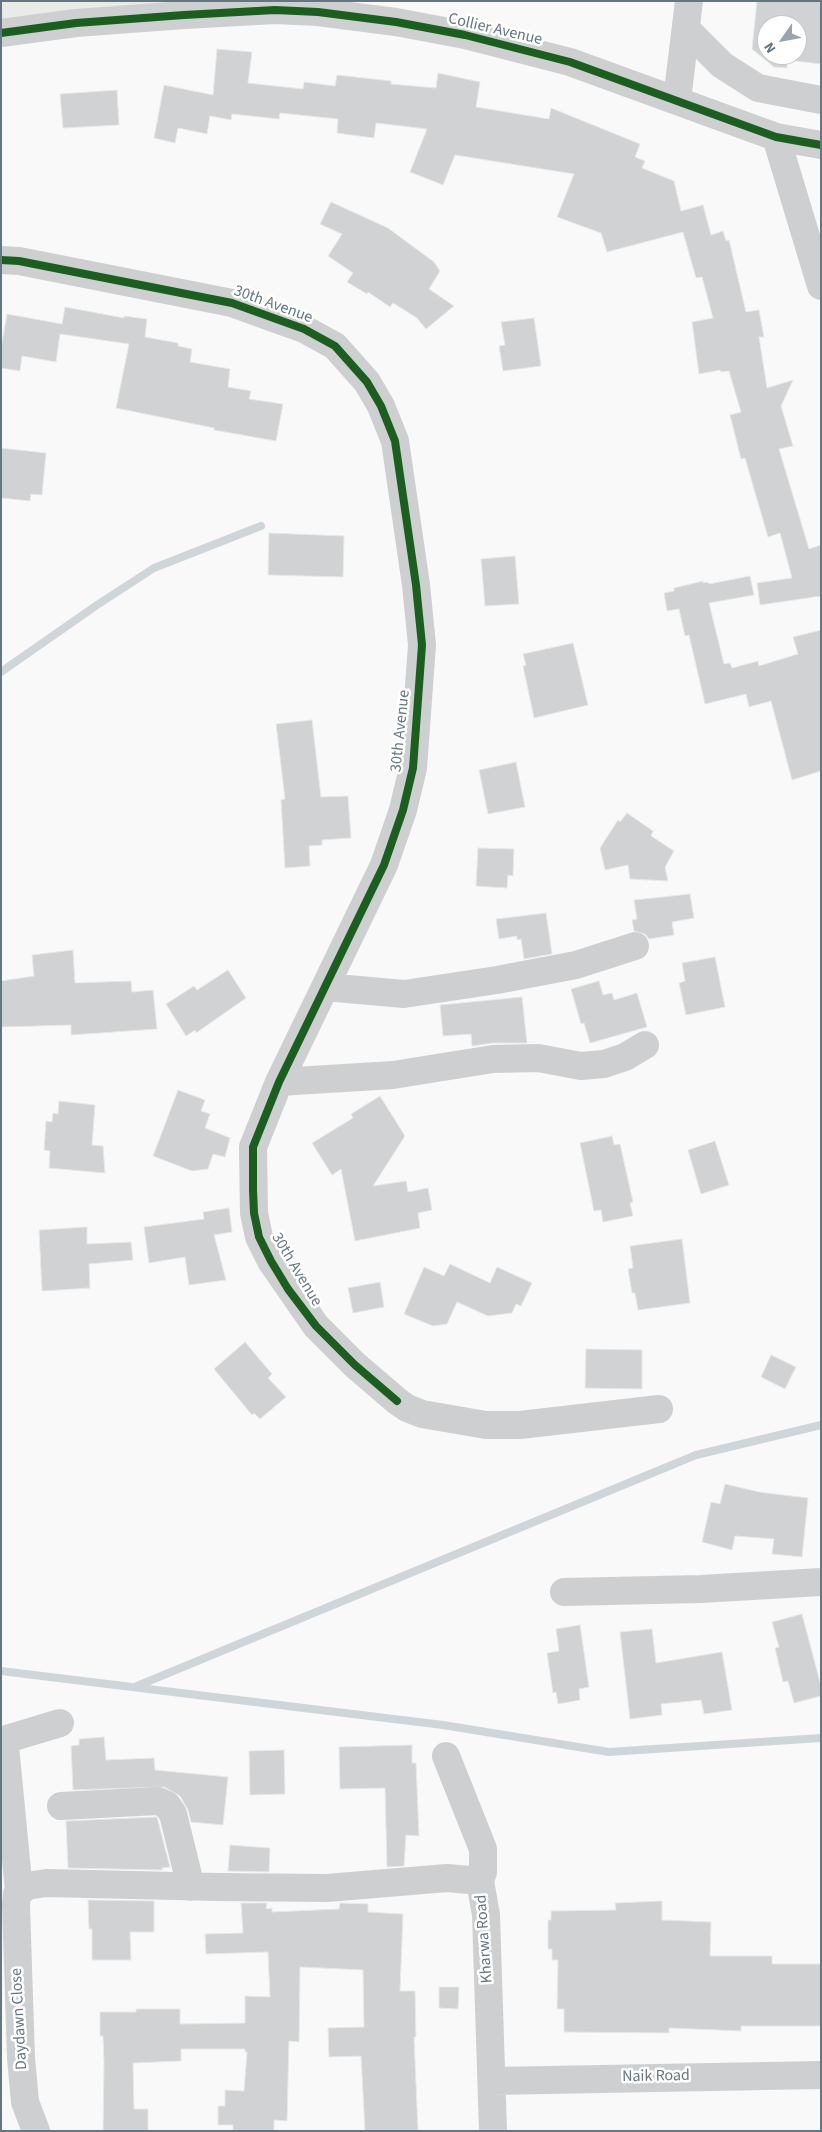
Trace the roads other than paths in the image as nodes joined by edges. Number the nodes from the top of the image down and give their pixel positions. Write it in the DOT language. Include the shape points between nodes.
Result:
graph roads {
  1 [pos="689,1"];
  2 [pos="686,29"];
  3 [pos="1,33"];
  4 [pos="677,100"];
  5 [pos="821,100"];
  6 [pos="776,138"];
  7 [pos="821,146"];
  8 [pos="1,260"];
  9 [pos="821,286"];
  10 [pos="635,946"];
  11 [pos="325,987"];
  12 [pos="645,1045"];
  13 [pos="279,1082"];
  14 [pos="659,1409"];
  15 [pos="821,1582"];
  16 [pos="564,1592"];
  17 [pos="60,1723"];
  18 [pos="446,1756"];
  19 [pos="5,1785"];
  20 [pos="61,1806"];
  21 [pos="480,1881"];
  22 [pos="191,1887"];
  23 [pos="18,1898"];
  24 [pos="821,2075"];
  25 [pos="492,2081"];
  26 [pos="36,2131"];
  27 [pos="493,2131"];
  1 -- 2 [label="street"];
  2 -- 4 [label="street"];
  2 -- 5 [label="street" via="722,65 758,88"];
  3 -- 4 [label="street, Collier Avenue" via="184,14 275,10 318,12 465,35 570,62"];
  4 -- 6 [label="street, Collier Avenue"];
  6 -- 7 [label="street, Collier Avenue"];
  6 -- 9 [label="street"];
  8 -- 11 [label="street, 30th Avenue" via="232,303 304,329 334,346 352,363 381,406 395,441 422,645 413,768 384,865"];
  10 -- 11 [label="street" via="576,966 404,994"];
  11 -- 13 [label="street, 30th Avenue"];
  12 -- 13 [label="street" via="604,1064 581,1066 538,1058 493,1059 394,1074"];
  13 -- 14 [label="street, 30th Avenue" via="253,1147 254,1213 260,1237 280,1275 316,1326 355,1365 407,1408 422,1414 486,1425 520,1425"];
  15 -- 16 [label="street"];
  17 -- 19 [label="street, Daydawn Close" via="7,1739"];
  18 -- 21 [label="street, Kharwa Road" via="483,1849"];
  19 -- 23 [label="street, Daydawn Close"];
  20 -- 22 [label="street" via="158,1801 167,1805 174,1814"];
  21 -- 22 [label="street" via="447,1878 327,1888"];
  21 -- 25 [label="street, Kharwa Road" via="486,1915"];
  22 -- 23 [label="street" via="46,1883 32,1884"];
  23 -- 26 [label="street, Daydawn Close" via="21,2058 25,2102"];
  24 -- 25 [label="street, Naik Road"];
  25 -- 27 [label="street, Kharwa Road"];
}
